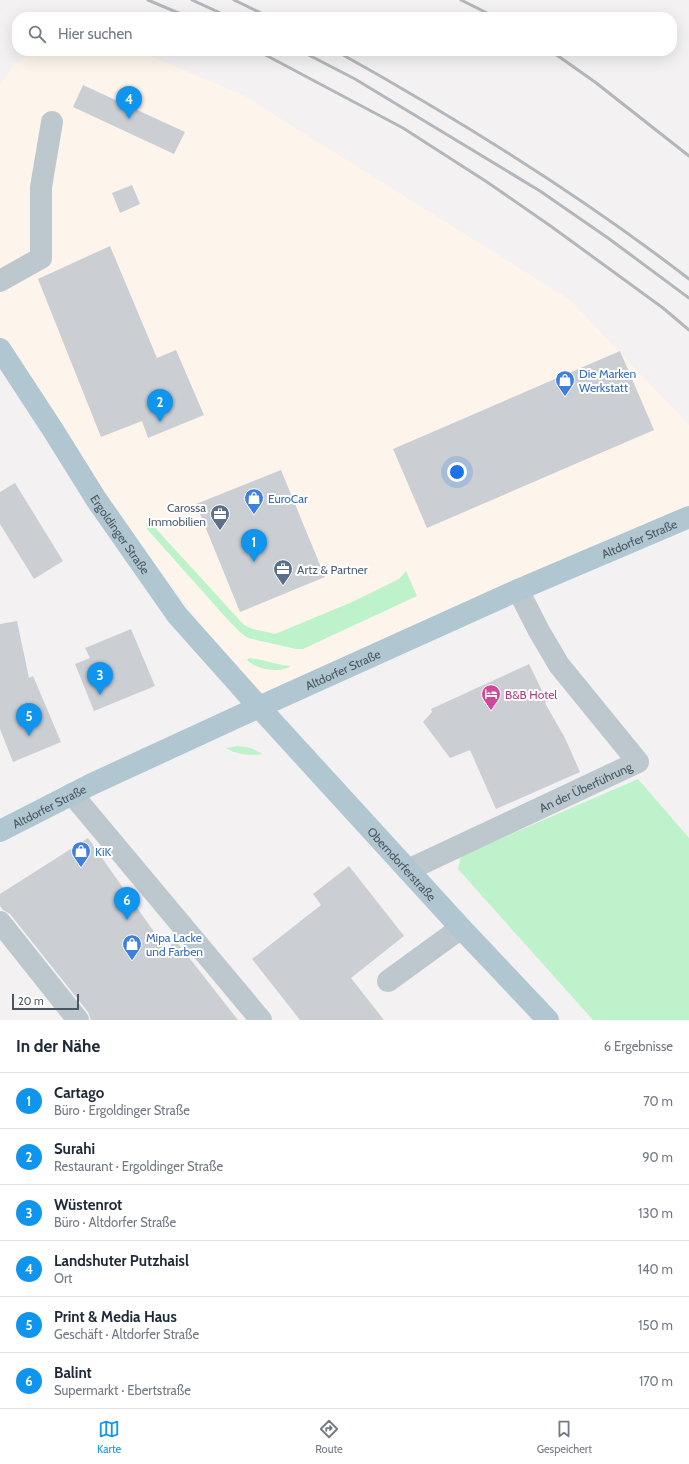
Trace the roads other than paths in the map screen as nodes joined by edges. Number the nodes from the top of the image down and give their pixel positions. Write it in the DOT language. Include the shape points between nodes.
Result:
graph roads {
  1 [pos="52,122"];
  2 [pos="0,281"];
  3 [pos="0,348"];
  4 [pos="689,517"];
  5 [pos="518,590"];
  6 [pos="258,707"];
  7 [pos="72,794"];
  8 [pos="0,831"];
  9 [pos="408,870"];
  10 [pos="0,922"];
  11 [pos="461,928"];
  12 [pos="388,981"];
  13 [pos="78,1020"];
  14 [pos="261,1020"];
  15 [pos="548,1020"];
  1 -- 2 [label="street" via="41,187 41,258"];
  3 -- 6 [label="main road, Ergoldinger Straße" via="96,500 177,615"];
  4 -- 5 [label="main road, Altdorfer Straße"];
  5 -- 6 [label="main road, Altdorfer Straße"];
  5 -- 9 [label="street, An der Überführung" via="559,665 638,762"];
  6 -- 7 [label="main road, Altdorfer Straße"];
  6 -- 9 [label="main road, Oberndorferstraße"];
  7 -- 8 [label="main road, Altdorfer Straße"];
  7 -- 14 [label="street"];
  9 -- 11 [label="main road, Oberndorferstraße"];
  10 -- 13 [label="street"];
  11 -- 12 [label="street"];
  11 -- 15 [label="main road, Oberndorferstraße"];
}
